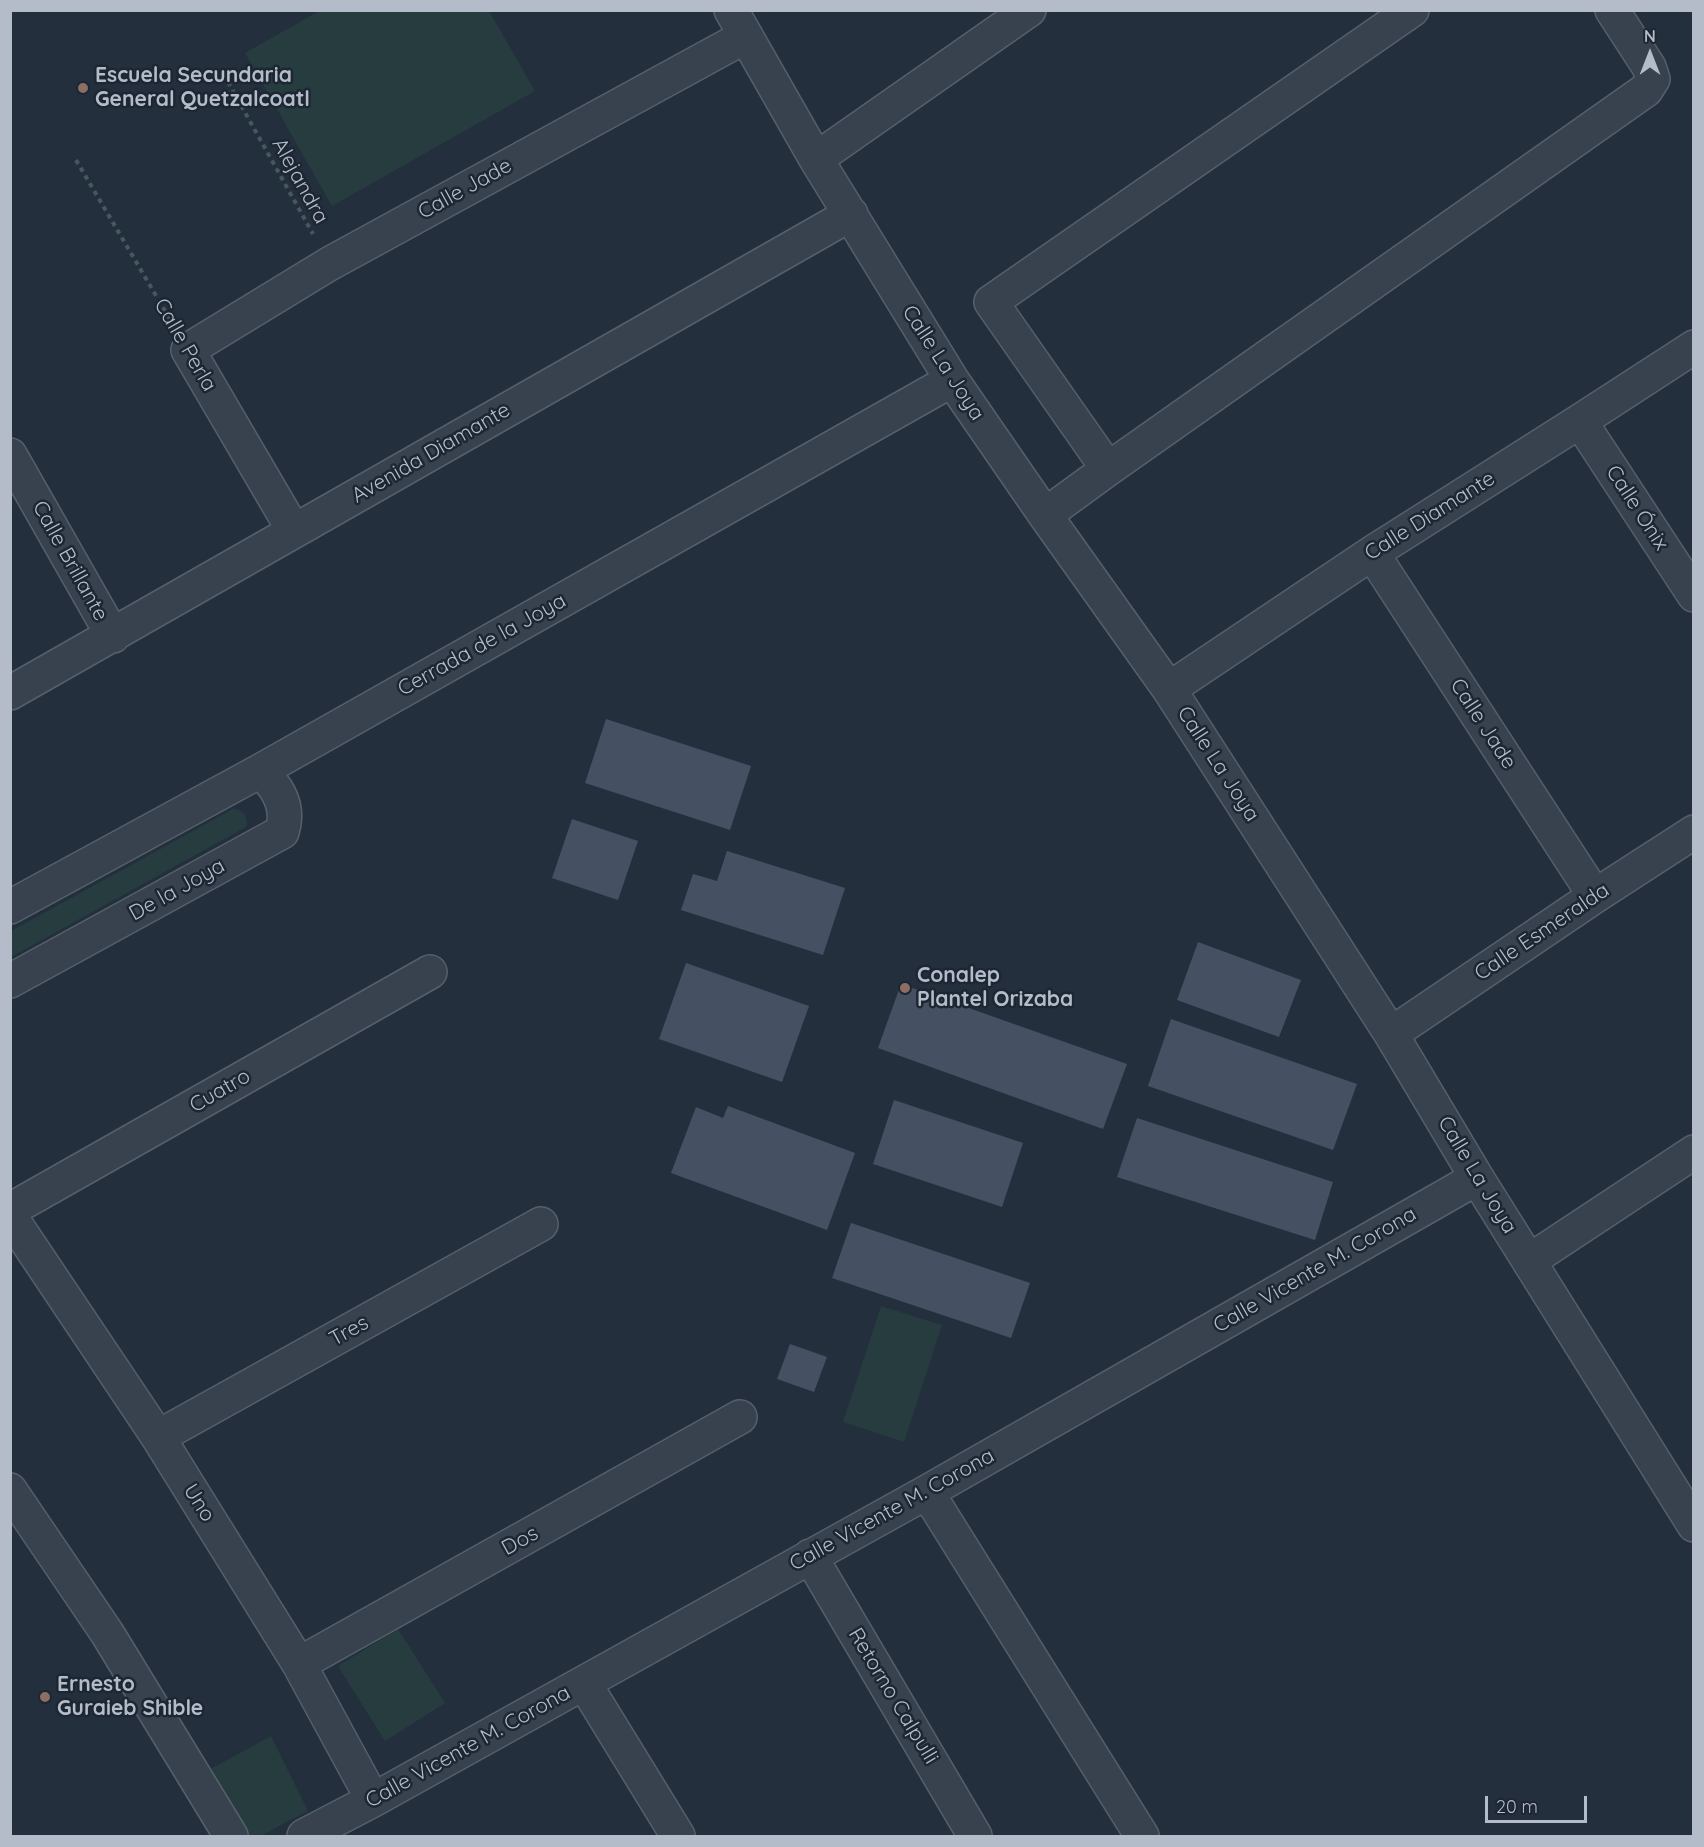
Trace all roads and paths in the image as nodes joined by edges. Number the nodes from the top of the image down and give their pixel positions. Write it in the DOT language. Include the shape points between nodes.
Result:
graph roads {
  1 [pos="1029,10"];
  2 [pos="1412,10"];
  3 [pos="1612,10"];
  4 [pos="738,23"];
  5 [pos="228,82"];
  6 [pos="816,159"];
  7 [pos="76,160"];
  8 [pos="851,214"];
  9 [pos="329,264"];
  10 [pos="1694,347"];
  11 [pos="188,350"];
  12 [pos="952,380"];
  13 [pos="1580,421"];
  14 [pos="10,454"];
  15 [pos="1108,469"];
  16 [pos="1045,515"];
  17 [pos="294,531"];
  18 [pos="1372,553"];
  19 [pos="1694,595"];
  20 [pos="113,636"];
  21 [pos="1169,689"];
  22 [pos="10,693"];
  23 [pos="260,771"];
  24 [pos="1694,832"];
  25 [pos="1595,896"];
  26 [pos="10,907"];
  27 [pos="430,972"];
  28 [pos="10,981"];
  29 [pos="1391,1034"];
  30 [pos="1694,1152"];
  31 [pos="1477,1178"];
  32 [pos="10,1210"];
  33 [pos="10,1216"];
  34 [pos="541,1224"];
  35 [pos="1529,1261"];
  36 [pos="740,1417"];
  37 [pos="158,1437"];
  38 [pos="10,1490"];
  39 [pos="927,1492"];
  40 [pos="1694,1525"];
  41 [pos="810,1556"];
  42 [pos="299,1664"];
  43 [pos="584,1683"];
  44 [pos="373,1800"];
  45 [pos="231,1836"];
  46 [pos="304,1836"];
  47 [pos="678,1836"];
  48 [pos="975,1836"];
  49 [pos="1142,1836"];
  1 -- 6 [label="street"];
  2 -- 15 [label="street" via="991,302"];
  3 -- 15 [label="street" via="1649,67 1653,79 1646,90"];
  4 -- 6 [label="street, Calle La Joya"];
  4 -- 9 [label="street, Calle Jade"];
  5 -- 9 [label="path, Alejandra"];
  6 -- 8 [label="street, Calle La Joya"];
  7 -- 11 [label="path, Calle Perla"];
  8 -- 12 [label="street, Calle La Joya"];
  8 -- 17 [label="street, Avenida Diamante"];
  9 -- 11 [label="street, Calle Jade"];
  10 -- 13 [label="street, Calle Diamante"];
  11 -- 17 [label="street, Calle Perla"];
  12 -- 16 [label="street, Calle La Joya"];
  12 -- 23 [label="street, Cerrada de la Joya"];
  13 -- 18 [label="street, Calle Diamante"];
  13 -- 19 [label="street, Calle Ónix"];
  14 -- 20 [label="street, Calle Brillante"];
  15 -- 16 [label="street"];
  16 -- 21 [label="street, Calle La Joya"];
  17 -- 20 [label="street, Avenida Diamante"];
  18 -- 21 [label="street, Calle Diamante"];
  18 -- 25 [label="street, Calle Jade"];
  20 -- 22 [label="street, Avenida Diamante"];
  21 -- 29 [label="street, Calle La Joya"];
  23 -- 26 [label="street, Cerrada de la Joya"];
  23 -- 28 [label="street, De la Joya" via="282,799 282,832"];
  24 -- 25 [label="street, Calle Esmeralda"];
  25 -- 29 [label="street, Calle Esmeralda"];
  27 -- 32 [label="street, Cuatro"];
  29 -- 31 [label="street, Calle La Joya"];
  30 -- 35 [label="street"];
  31 -- 35 [label="street, Calle La Joya"];
  31 -- 39 [label="street, Calle Vicente M. Corona"];
  33 -- 37 [label="street, Uno"];
  34 -- 37 [label="street, Tres"];
  35 -- 40 [label="street, Calle La Joya"];
  36 -- 42 [label="street, Dos"];
  37 -- 42 [label="street, Uno"];
  38 -- 45 [label="street" via="107,1633"];
  39 -- 41 [label="street, Calle Vicente M. Corona"];
  39 -- 49 [label="street"];
  41 -- 43 [label="street, Calle Vicente M. Corona"];
  41 -- 48 [label="street, Retorno Calpulli"];
  42 -- 44 [label="street, Uno"];
  43 -- 44 [label="street, Calle Vicente M. Corona"];
  43 -- 47 [label="street"];
  44 -- 46 [label="street, Calle Vicente M. Corona"];
}
